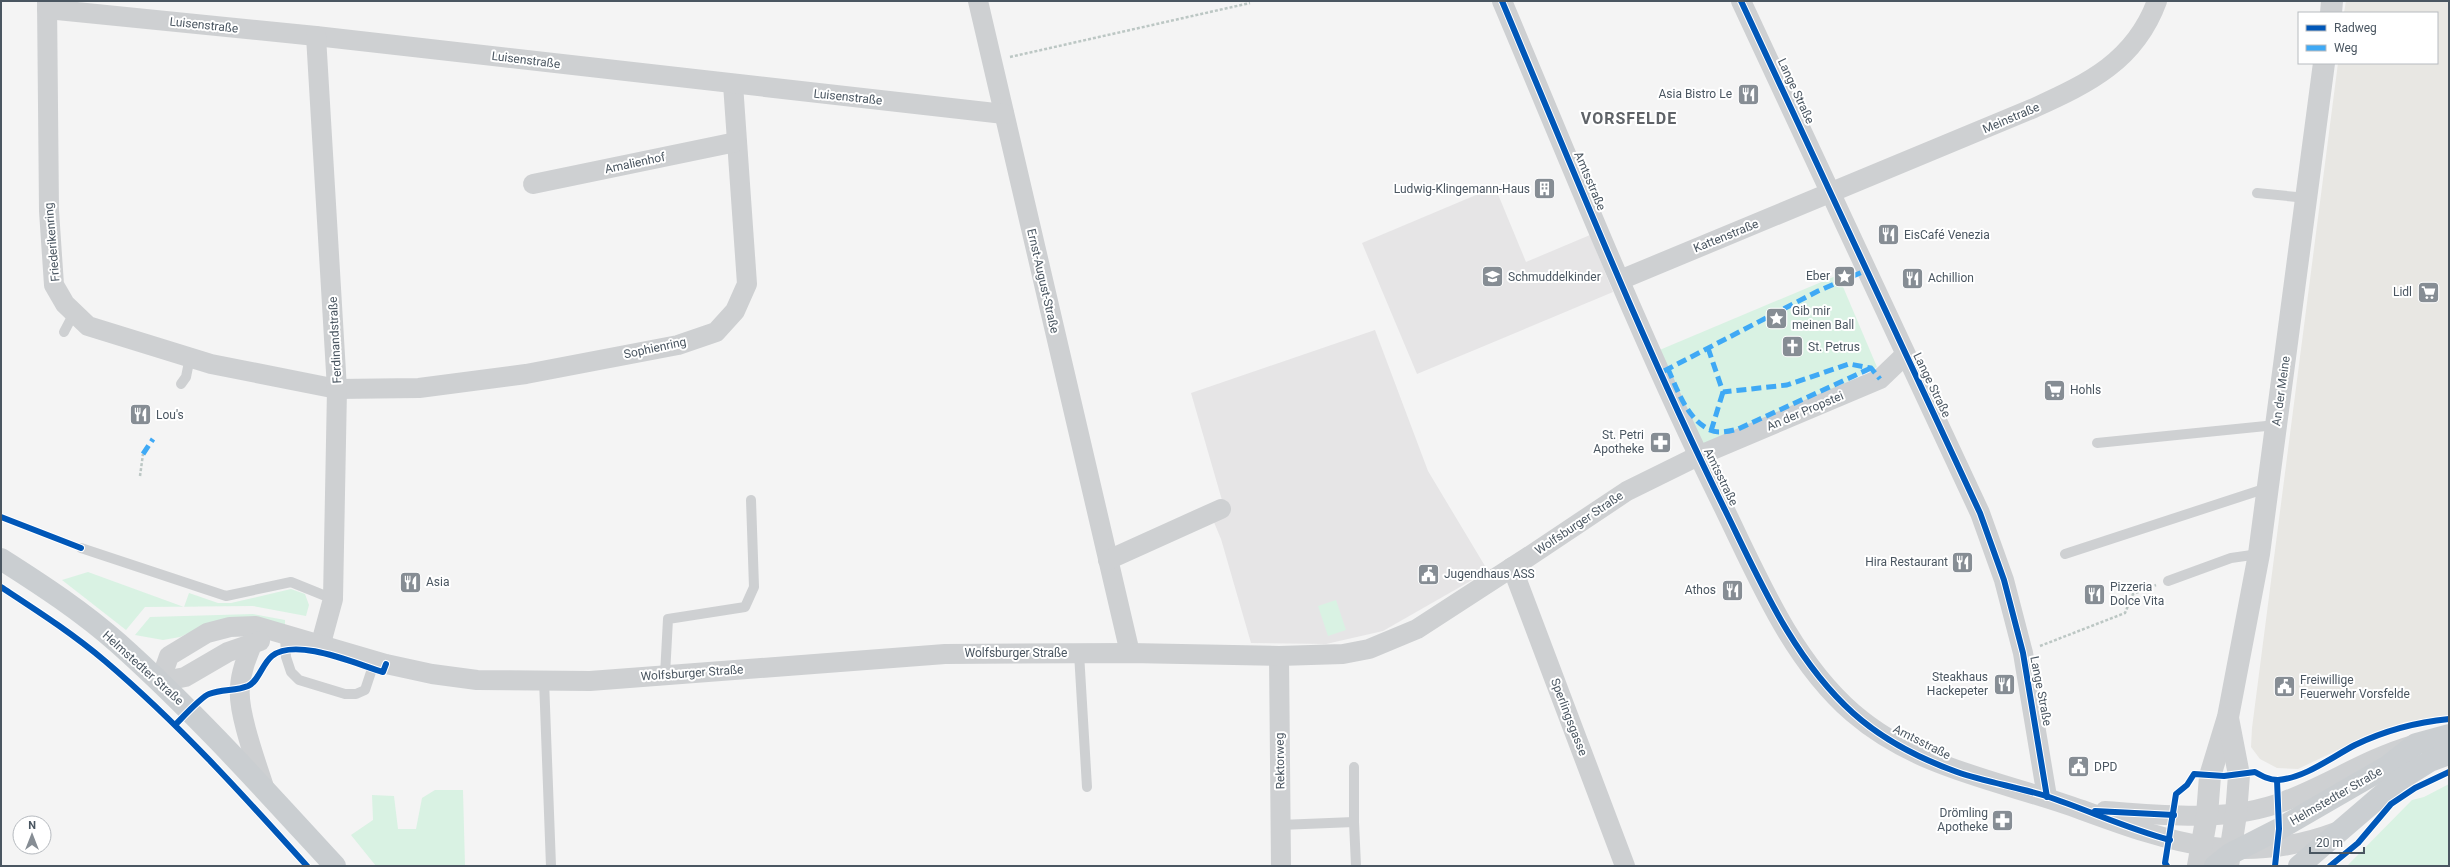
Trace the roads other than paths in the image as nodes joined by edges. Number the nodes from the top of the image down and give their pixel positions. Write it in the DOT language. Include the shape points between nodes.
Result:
graph roads {
  1 [pos="978,1"];
  2 [pos="1502,1"];
  3 [pos="1741,1"];
  4 [pos="2157,1"];
  5 [pos="2332,1"];
  6 [pos="47,5"];
  7 [pos="2331,12"];
  8 [pos="316,36"];
  9 [pos="2324,64"];
  10 [pos="733,84"];
  11 [pos="1004,114"];
  12 [pos="736,142"];
  13 [pos="533,184"];
  14 [pos="1832,192"];
  15 [pos="2257,193"];
  16 [pos="2306,198"];
  17 [pos="1620,280"];
  18 [pos="74,313"];
  19 [pos="64,332"];
  20 [pos="1905,355"];
  21 [pos="190,357"];
  22 [pos="181,384"];
  23 [pos="338,389"];
  24 [pos="2276,425"];
  25 [pos="2097,444"];
  26 [pos="1698,456"];
  27 [pos="2267,488"];
  28 [pos="751,500"];
  29 [pos="1221,509"];
  30 [pos="81,548"];
  31 [pos="2065,554"];
  32 [pos="2259,554"];
  33 [pos="1,559"];
  34 [pos="1108,560"];
  35 [pos="1512,567"];
  36 [pos="2168,581"];
  37 [pos="333,599"];
  38 [pos="285,634"];
  39 [pos="252,642"];
  40 [pos="321,643"];
  41 [pos="1079,653"];
  42 [pos="1130,653"];
  43 [pos="1279,656"];
  44 [pos="375,660"];
  45 [pos="665,675"];
  46 [pos="544,680"];
  47 [pos="160,682"];
  48 [pos="2228,717"];
  49 [pos="2449,735"];
  50 [pos="2416,744"];
  51 [pos="2449,754"];
  52 [pos="1354,767"];
  53 [pos="1087,787"];
  54 [pos="265,790"];
  55 [pos="2047,797"];
  56 [pos="2083,810"];
  57 [pos="2236,814"];
  58 [pos="2207,815"];
  59 [pos="1354,822"];
  60 [pos="1280,825"];
  61 [pos="2340,830"];
  62 [pos="2200,857"];
  63 [pos="2224,862"];
  64 [pos="335,866"];
  65 [pos="551,866"];
  66 [pos="1281,866"];
  67 [pos="1356,866"];
  68 [pos="1625,866"];
  69 [pos="2299,866"];
  1 -- 11 [label="street, Ernst-August-Straße"];
  2 -- 17 [label="street, Amtsstraße"];
  3 -- 14 [label="street, Lange Straße"];
  4 -- 14 [label="street, Meinstraße" via="2151,18 2136,42 2112,65 2082,86"];
  5 -- 7 [label="street"];
  6 -- 8 [label="street, Luisenstraße"];
  6 -- 18 [label="street, Friederikenring" via="48,211 54,285 65,304"];
  8 -- 10 [label="street, Luisenstraße"];
  8 -- 23 [label="street, Ferdinandstraße"];
  9 -- 16 [label="street, An der Meine"];
  10 -- 11 [label="street, Luisenstraße"];
  10 -- 12 [label="street, Sophienring"];
  11 -- 34 [label="street, Ernst-August-Straße"];
  12 -- 13 [label="street, Amalienhof"];
  12 -- 23 [label="street, Sophienring" via="747,284 735,311 716,332 678,345 526,374 419,388"];
  14 -- 17 [label="street, Kattenstraße"];
  14 -- 20 [label="street, Lange Straße"];
  15 -- 16 [label="lane"];
  16 -- 24 [label="street, An der Meine"];
  17 -- 26 [label="street, Amtsstraße"];
  18 -- 19 [label="lane"];
  18 -- 21 [label="street, Friederikenring" via="88,326"];
  20 -- 26 [label="street, An der Propstei" via="1880,379"];
  20 -- 55 [label="street, Lange Straße" via="1921,384 1980,513 2004,580 2023,653"];
  21 -- 22 [label="lane" via="186,377"];
  21 -- 23 [label="street, Friederikenring" via="211,364"];
  23 -- 37 [label="street, Ferdinandstraße"];
  24 -- 25 [label="lane"];
  24 -- 27 [label="street, An der Meine"];
  26 -- 35 [label="street, Wolfsburger Straße" via="1627,490"];
  26 -- 55 [label="street, Amtsstraße" via="1793,641 1822,681 1854,713 1910,751 1957,772"];
  27 -- 31 [label="lane"];
  27 -- 32 [label="street, An der Meine"];
  28 -- 45 [label="lane" via="754,587 745,607 668,619"];
  29 -- 34 [label="street"];
  30 -- 37 [label="lane" via="226,596 291,582"];
  32 -- 36 [label="lane" via="2231,558"];
  32 -- 48 [label="street, An der Meine"];
  33 -- 47 [label="main road, Helmstedter Straße" via="56,595 118,643"];
  34 -- 42 [label="street, Ernst-August-Straße"];
  35 -- 43 [label="street, Wolfsburger Straße" via="1417,629 1395,640 1343,654"];
  35 -- 68 [label="street, Sperlingsgasse"];
  37 -- 40 [label="street, Ferdinandstraße"];
  38 -- 39 [label="street, Wolfsburger Straße"];
  38 -- 40 [label="street, Wolfsburger Straße"];
  38 -- 44 [label="lane" via="286,657 291,672 299,680 345,694 356,694 365,690"];
  38 -- 47 [label="street, Wolfsburger Straße" via="256,626 230,626 207,633 168,656"];
  39 -- 47 [label="street, Wolfsburger Straße" via="228,652 186,677"];
  39 -- 54 [label="street" via="239,689 250,742"];
  40 -- 44 [label="street, Wolfsburger Straße"];
  41 -- 42 [label="street, Wolfsburger Straße"];
  41 -- 45 [label="street, Wolfsburger Straße" via="945,654"];
  41 -- 53 [label="lane"];
  42 -- 43 [label="street, Wolfsburger Straße"];
  43 -- 60 [label="street, Rektorweg"];
  44 -- 46 [label="street, Wolfsburger Straße" via="432,674 477,680"];
  45 -- 46 [label="street, Wolfsburger Straße" via="590,681"];
  46 -- 65 [label="lane"];
  47 -- 54 [label="main road, Helmstedter Straße"];
  48 -- 57 [label="street, An der Meine" via="2239,774"];
  48 -- 58 [label="street, An der Meine" via="2213,762"];
  49 -- 50 [label="main road, Helmstedter Straße"];
  50 -- 57 [label="street, Helmstedter Straße" via="2383,754 2284,802"];
  50 -- 63 [label="main road, Helmstedter Straße" via="2388,766"];
  51 -- 61 [label="main road, Helmstedter Straße" via="2430,761 2398,781"];
  52 -- 59 [label="lane"];
  54 -- 64 [label="main road, Helmstedter Straße"];
  55 -- 56 [label="street, Amtsstraße"];
  56 -- 58 [label="street, Amtsstraße"];
  56 -- 62 [label="street, Amtsstraße"];
  57 -- 58 [label="street, Helmstedter Straße"];
  57 -- 63 [label="street"];
  58 -- 62 [label="street"];
  59 -- 60 [label="lane"];
  59 -- 67 [label="lane"];
  60 -- 66 [label="street, Rektorweg"];
  61 -- 63 [label="street, Helmstedter Straße" via="2318,840"];
  61 -- 69 [label="main road, Helmstedter Straße"];
  62 -- 63 [label="street, Helmstedter Straße"];
}
